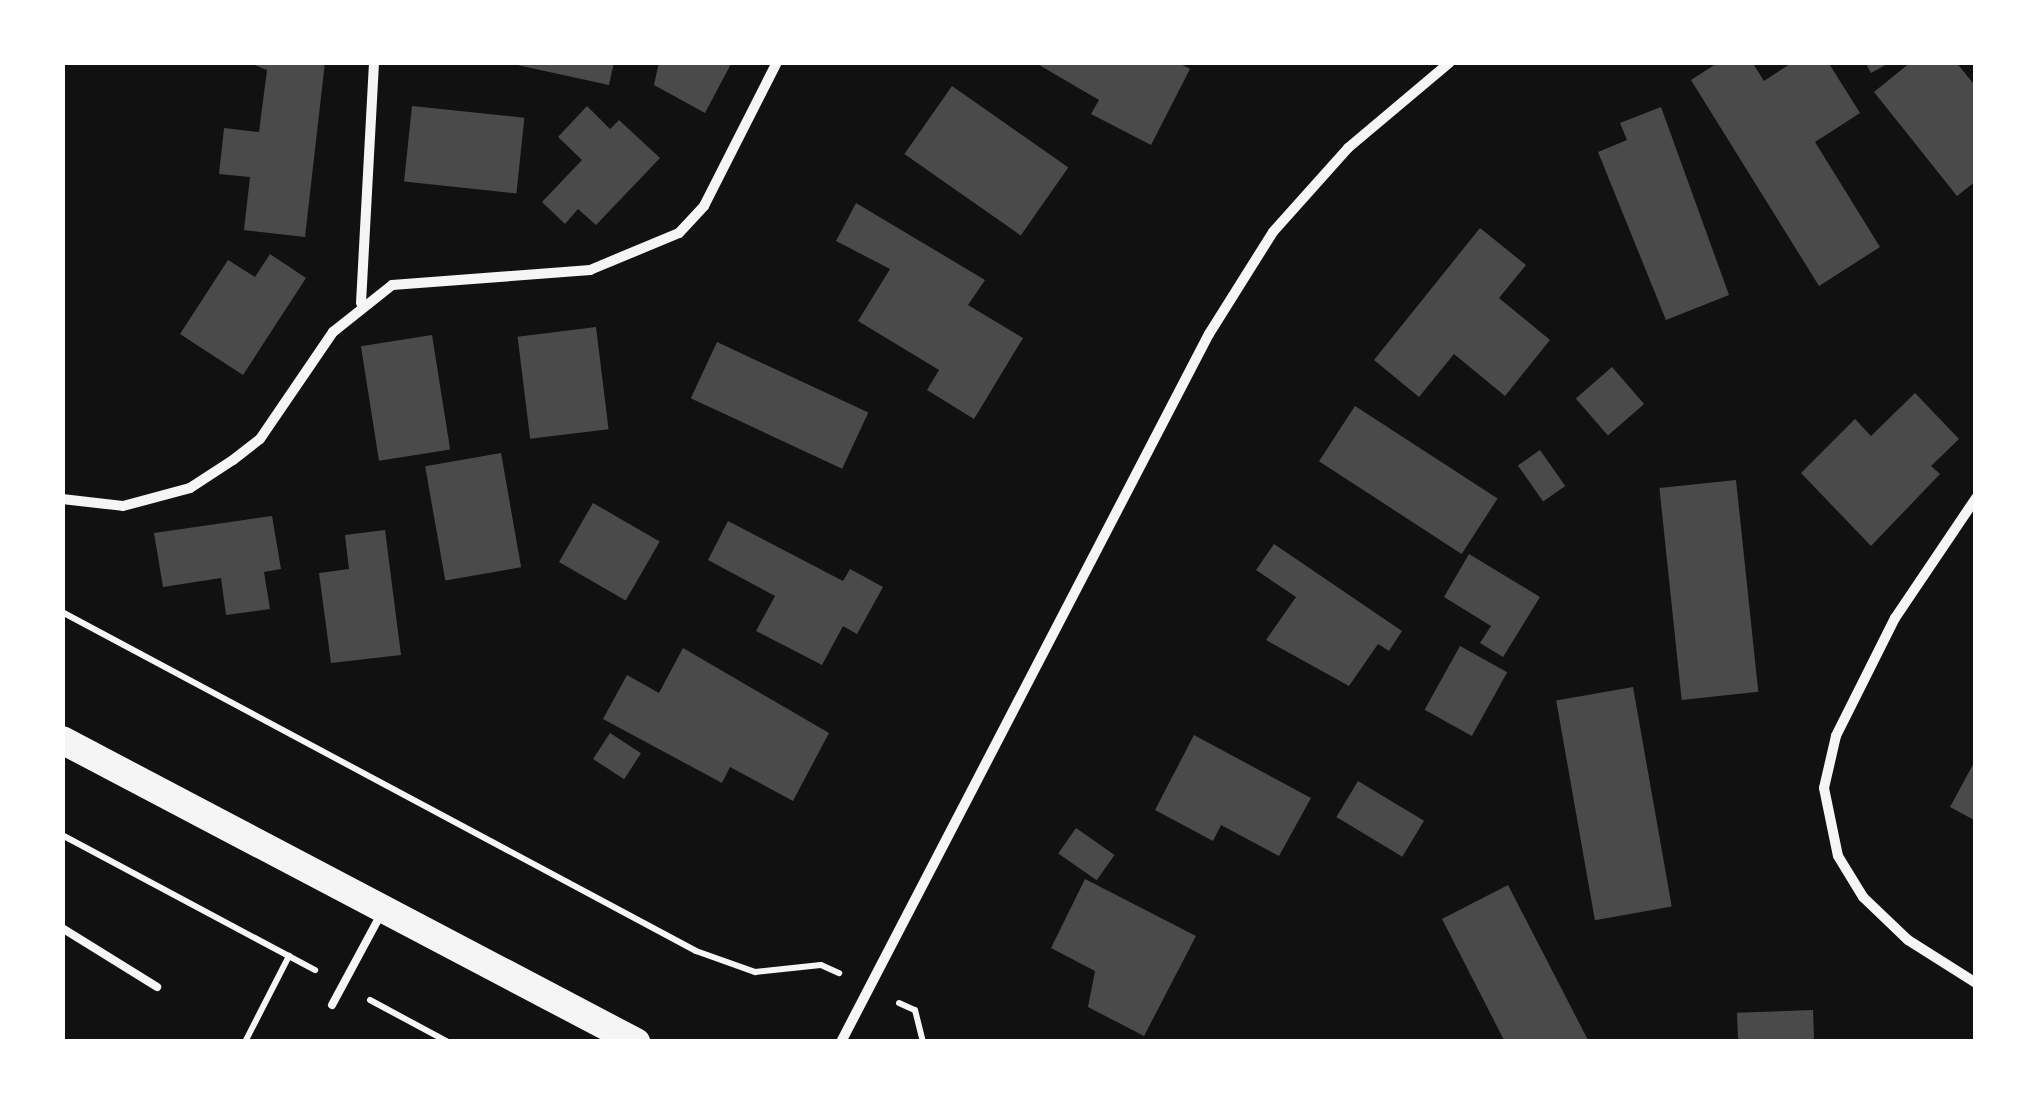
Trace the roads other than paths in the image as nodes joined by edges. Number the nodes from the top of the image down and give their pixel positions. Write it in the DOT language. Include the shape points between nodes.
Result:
graph roads {
  1 [pos="374,62"];
  2 [pos="778,62"];
  3 [pos="1450,62"];
  4 [pos="360,303"];
  5 [pos="1976,498"];
  6 [pos="62,499"];
  7 [pos="62,740"];
  8 [pos="385,908"];
  9 [pos="62,928"];
  10 [pos="1976,983"];
  11 [pos="157,986"];
  12 [pos="332,1005"];
  13 [pos="636,1042"];
  14 [pos="841,1042"];
  1 -- 4 [label="street"];
  2 -- 4 [label="street" via="704,206 680,233 590,270 427,277"];
  3 -- 14 [label="street" via="1336,162 1273,232 1209,334"];
  4 -- 6 [label="street" via="260,439 233,460 190,488 123,506"];
  5 -- 10 [label="street" via="1894,618 1836,736 1824,788 1838,856 1863,896 1908,940"];
  7 -- 8 [label="highway"];
  8 -- 12 [label="lane"];
  8 -- 13 [label="highway"];
  9 -- 11 [label="lane"];
}
